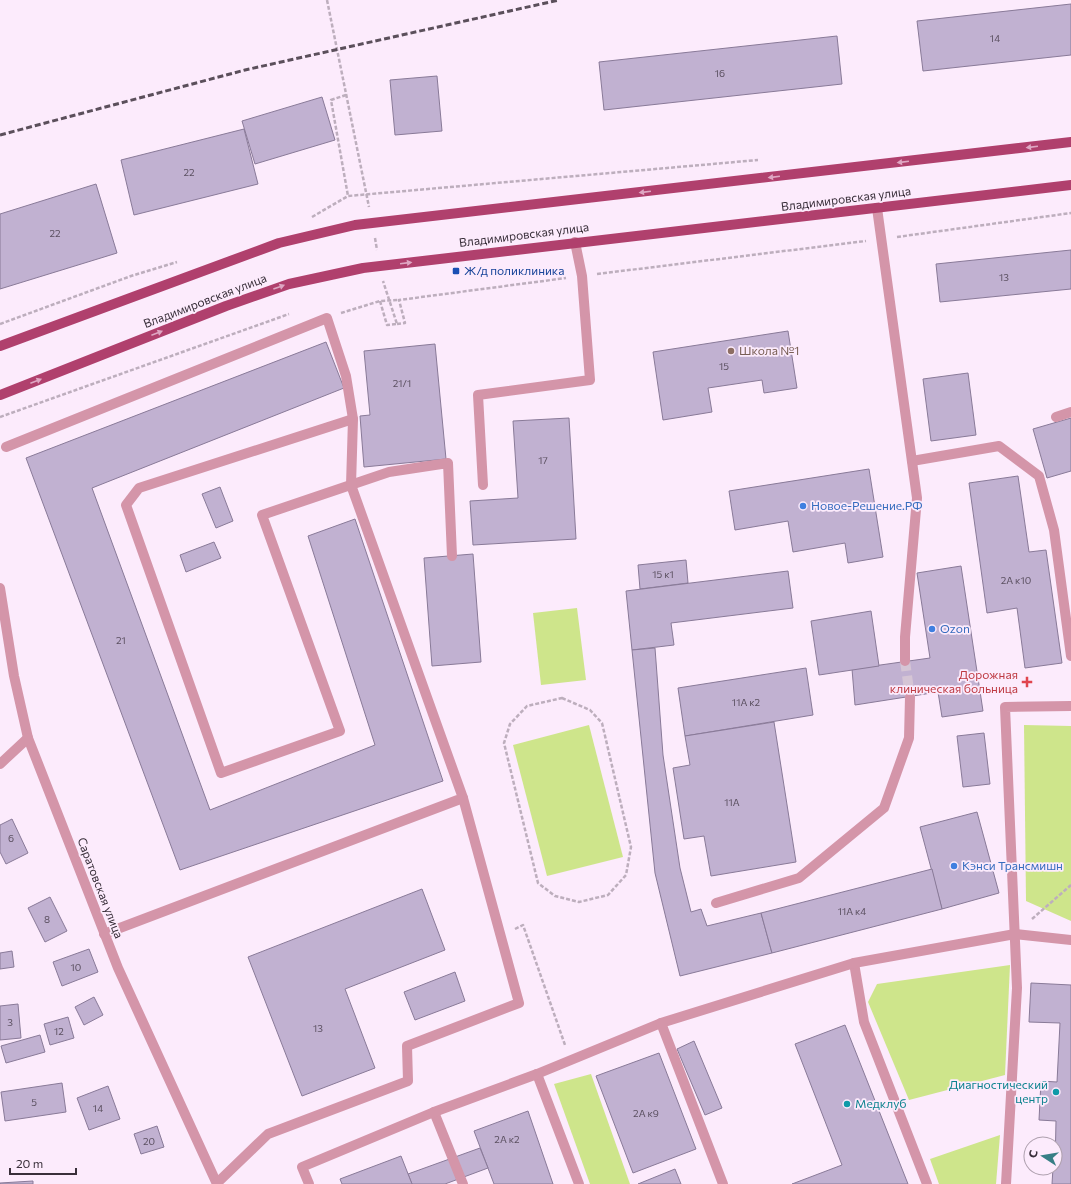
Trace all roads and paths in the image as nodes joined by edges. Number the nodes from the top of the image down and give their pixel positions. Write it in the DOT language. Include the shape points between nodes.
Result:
graph roads {
  1 [pos="327,0"];
  2 [pos="346,95"];
  3 [pos="1071,142"];
  4 [pos="1071,185"];
  5 [pos="348,196"];
  6 [pos="877,208"];
  7 [pos="369,210"];
  8 [pos="1071,213"];
  9 [pos="374,233"];
  10 [pos="882,239"];
  11 [pos="575,242"];
  12 [pos="378,256"];
  13 [pos="582,276"];
  14 [pos="383,279"];
  15 [pos="399,300"];
  16 [pos="380,301"];
  17 [pos="295,315"];
  18 [pos="327,318"];
  19 [pos="397,324"];
  20 [pos="0,346"];
  21 [pos="0,395"];
  22 [pos="1071,412"];
  23 [pos="0,417"];
  24 [pos="1056,417"];
  25 [pos="353,419"];
  26 [pos="6,447"];
  27 [pos="912,461"];
  28 [pos="350,485"];
  29 [pos="482,485"];
  30 [pos="452,556"];
  31 [pos="0,588"];
  32 [pos="1071,656"];
  33 [pos="906,661"];
  34 [pos="910,697"];
  35 [pos="1071,706"];
  36 [pos="28,738"];
  37 [pos="0,764"];
  38 [pos="463,798"];
  39 [pos="538,883"];
  40 [pos="1071,885"];
  41 [pos="716,904"];
  42 [pos="104,934"];
  43 [pos="1015,934"];
  44 [pos="500,935"];
  45 [pos="1071,940"];
  46 [pos="854,963"];
  47 [pos="661,1023"];
  48 [pos="571,1060"];
  49 [pos="537,1074"];
  50 [pos="434,1112"];
  51 [pos="217,1183"];
  52 [pos="309,1184"];
  53 [pos="463,1184"];
  54 [pos="579,1184"];
  55 [pos="723,1184"];
  56 [pos="927,1184"];
  57 [pos="1006,1184"];
  1 -- 2 [label="path"];
  2 -- 5 [label="path" via="331,100"];
  2 -- 7 [label="path"];
  3 -- 20 [label="main road, one-way" via="354,225 279,243"];
  4 -- 6 [label="main road, Владимировская улица"];
  6 -- 10 [label="street"];
  6 -- 11 [label="main road, Владимировская улица"];
  8 -- 10 [label="path"];
  9 -- 12 [label="path"];
  10 -- 13 [label="path"];
  10 -- 27 [label="street"];
  11 -- 13 [label="street"];
  21 -- 11 [label="main road, Владимировская улица, one-way" via="289,284 363,268"];
  13 -- 15 [label="path"];
  13 -- 29 [label="street" via="590,380 478,395"];
  14 -- 19 [label="path"];
  15 -- 16 [label="path"];
  15 -- 19 [label="path" via="405,323"];
  16 -- 18 [label="path"];
  16 -- 19 [label="path" via="387,325"];
  17 -- 23 [label="path" via="287,314"];
  18 -- 25 [label="street" via="346,376"];
  18 -- 26 [label="street"];
  22 -- 24 [label="street"];
  25 -- 28 [label="street"];
  25 -- 28 [label="street" via="139,488 126,505 220,773 340,732 262,515"];
  27 -- 32 [label="street" via="999,446 1039,476 1054,530"];
  27 -- 33 [label="street" via="917,498 905,637"];
  28 -- 30 [label="street" via="389,472 448,463"];
  28 -- 38 [label="street"];
  31 -- 36 [label="street, Саратовская улица" via="14,676"];
  34 -- 41 [label="street" via="909,738 884,808 799,878"];
  35 -- 43 [label="street" via="1005,707"];
  36 -- 37 [label="street"];
  36 -- 42 [label="street, Саратовская улица"];
  38 -- 42 [label="street"];
  38 -- 44 [label="street"];
  39 -- 39 [label="path" via="504,743 510,724 527,706 562,698 590,710 602,723 631,847 626,875 608,895 579,902 555,896"];
  40 -- 43 [label="path"];
  42 -- 51 [label="street, Саратовская улица"];
  43 -- 45 [label="street"];
  43 -- 46 [label="street"];
  43 -- 57 [label="street" via="1017,988"];
  44 -- 48 [label="path" via="523,925"];
  44 -- 51 [label="street" via="519,1003 407,1046 408,1081 268,1134"];
  46 -- 47 [label="street"];
  46 -- 56 [label="street" via="864,1022"];
  47 -- 48 [label="street"];
  47 -- 55 [label="street"];
  48 -- 49 [label="street"];
  49 -- 50 [label="street"];
  49 -- 54 [label="street"];
  50 -- 52 [label="street" via="302,1167"];
  50 -- 53 [label="street"];
}
